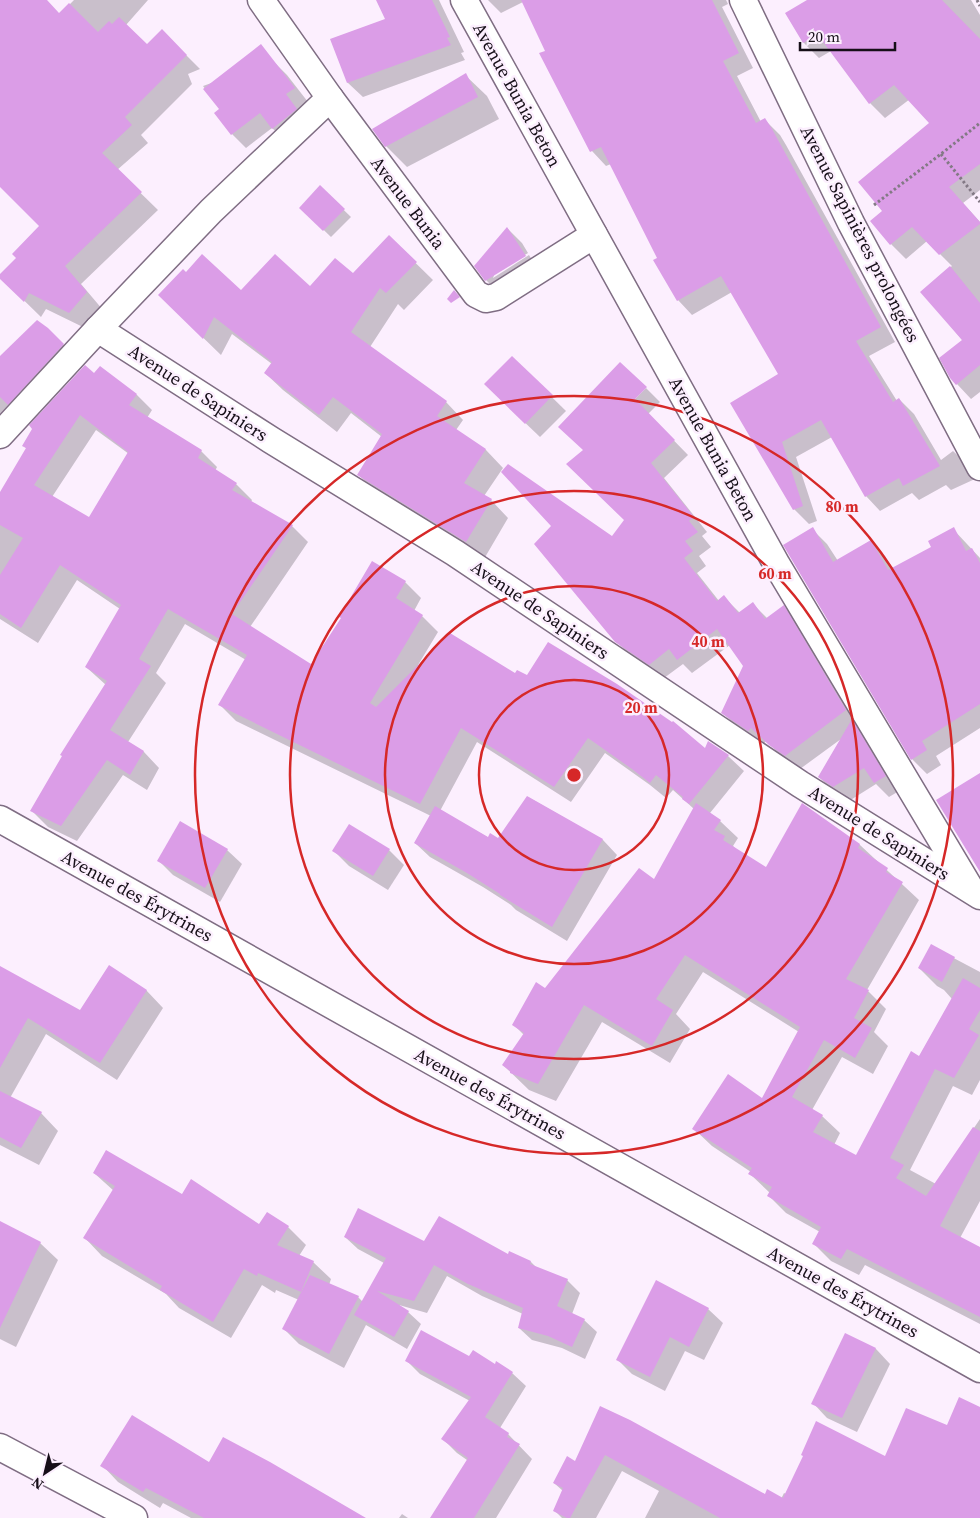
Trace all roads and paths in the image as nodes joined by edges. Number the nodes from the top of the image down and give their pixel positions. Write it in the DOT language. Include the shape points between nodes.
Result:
graph roads {
  1 [pos="261,0"];
  2 [pos="464,0"];
  3 [pos="743,0"];
  4 [pos="977,0"];
  5 [pos="980,6"];
  6 [pos="330,98"];
  7 [pos="980,123"];
  8 [pos="941,154"];
  9 [pos="980,202"];
  10 [pos="851,222"];
  11 [pos="594,235"];
  12 [pos="98,329"];
  13 [pos="0,435"];
  14 [pos="980,467"];
  15 [pos="0,819"];
  16 [pos="976,894"];
  17 [pos="980,1369"];
  18 [pos="0,1447"];
  19 [pos="134,1518"];
  1 -- 6 [label="street, Avenue Bunia"];
  2 -- 11 [label="street, Avenue Bunia Beton"];
  3 -- 10 [label="street, Avenue Sapinières prolongées"];
  4 -- 5 [label="path"];
  6 -- 11 [label="street, Avenue Bunia" via="476,294 491,299 496,297"];
  6 -- 12 [label="street" via="211,211"];
  7 -- 8 [label="path"];
  8 -- 9 [label="path"];
  8 -- 10 [label="path"];
  10 -- 14 [label="street, Avenue Sapinières prolongées"];
  11 -- 16 [label="street, Avenue Bunia Beton" via="777,565"];
  12 -- 13 [label="street"];
  12 -- 16 [label="street, Avenue de Sapiniers" via="455,553 800,784"];
  15 -- 17 [label="street, Avenue des Érytrines"];
  18 -- 19 [label="street"];
}
